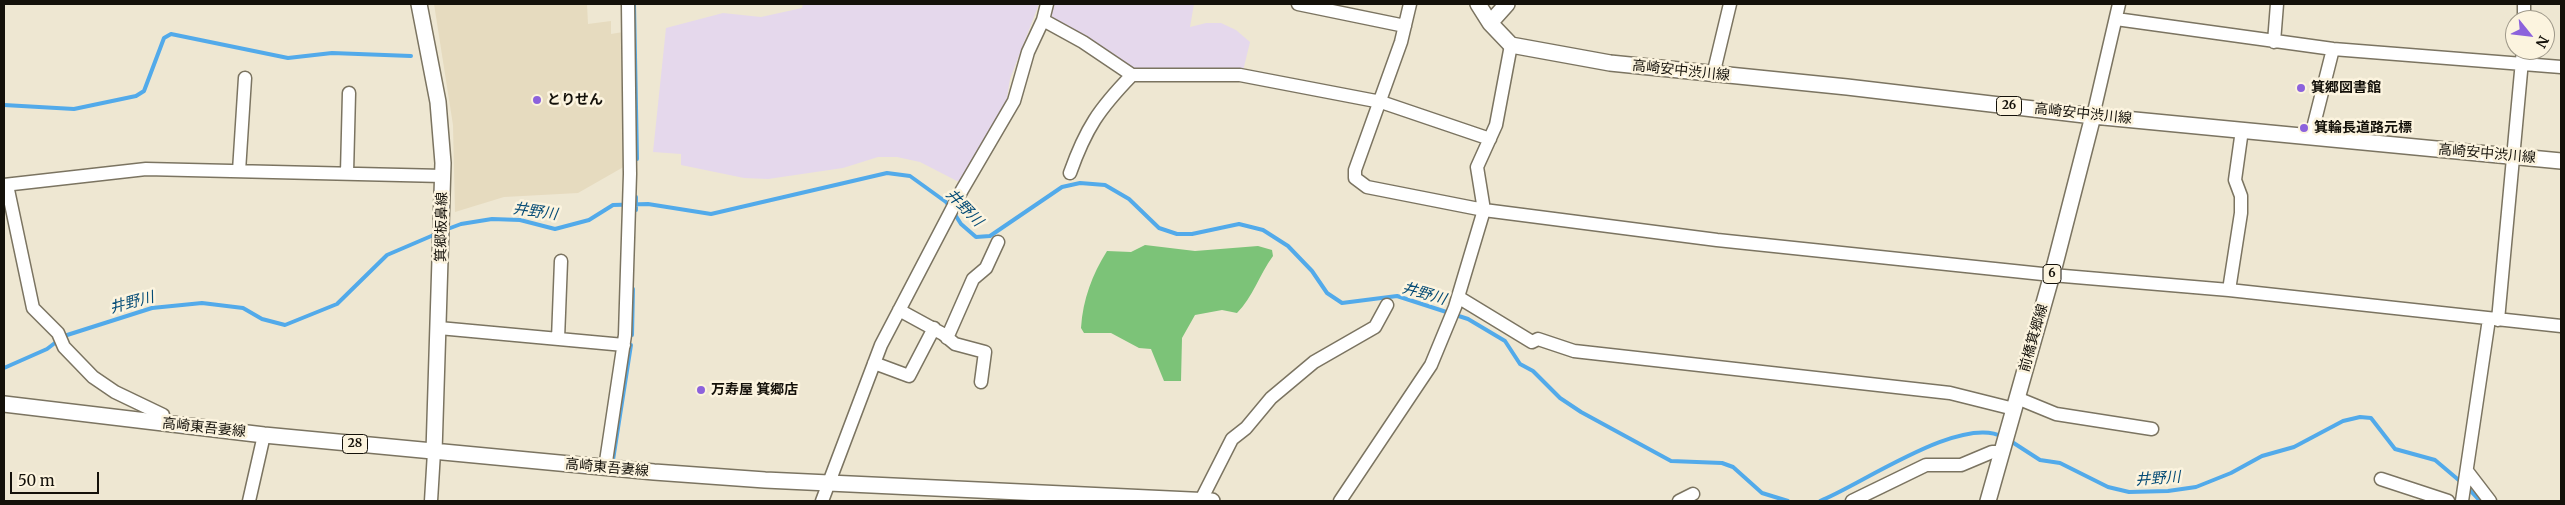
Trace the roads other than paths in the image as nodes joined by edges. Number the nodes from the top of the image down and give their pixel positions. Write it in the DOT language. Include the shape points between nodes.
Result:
graph roads {
  1 [pos="419,4"];
  2 [pos="628,4"];
  3 [pos="1047,4"];
  4 [pos="1298,4"];
  5 [pos="1410,4"];
  6 [pos="1478,4"];
  7 [pos="1506,4"];
  8 [pos="1730,4"];
  9 [pos="2119,4"];
  10 [pos="2277,4"];
  11 [pos="2116,19"];
  12 [pos="1043,20"];
  13 [pos="1490,22"];
  14 [pos="1404,26"];
  15 [pos="2274,42"];
  16 [pos="1511,45"];
  17 [pos="2333,49"];
  18 [pos="2523,60"];
  19 [pos="2523,64"];
  20 [pos="2561,67"];
  21 [pos="1132,75"];
  22 [pos="1713,75"];
  23 [pos="245,78"];
  24 [pos="349,93"];
  25 [pos="1381,102"];
  26 [pos="2093,116"];
  27 [pos="2242,130"];
  28 [pos="2311,136"];
  29 [pos="1490,139"];
  30 [pos="2513,157"];
  31 [pos="2561,161"];
  32 [pos="239,171"];
  33 [pos="347,173"];
  34 [pos="1070,173"];
  35 [pos="443,176"];
  36 [pos="5,185"];
  37 [pos="1484,210"];
  38 [pos="998,242"];
  39 [pos="561,261"];
  40 [pos="2052,275"];
  41 [pos="2229,290"];
  42 [pos="1457,302"];
  43 [pos="1387,305"];
  44 [pos="899,310"];
  45 [pos="2494,320"];
  46 [pos="2561,326"];
  47 [pos="439,328"];
  48 [pos="934,328"];
  49 [pos="947,338"];
  50 [pos="558,339"];
  51 [pos="624,346"];
  52 [pos="874,363"];
  53 [pos="981,382"];
  54 [pos="2016,403"];
  55 [pos="4,404"];
  56 [pos="164,423"];
  57 [pos="2152,429"];
  58 [pos="264,434"];
  59 [pos="2003,449"];
  60 [pos="434,452"];
  61 [pos="605,468"];
  62 [pos="2466,475"];
  63 [pos="2382,479"];
  64 [pos="831,482"];
  65 [pos="1693,494"];
  66 [pos="2463,497"];
  67 [pos="249,501"];
  68 [pos="431,501"];
  69 [pos="822,501"];
  70 [pos="1206,501"];
  71 [pos="1340,501"];
  72 [pos="1679,501"];
  73 [pos="1852,501"];
  74 [pos="1988,501"];
  75 [pos="2448,501"];
  76 [pos="2490,501"];
  1 -- 35 [label="main road, 箕郷板鼻線" via="438,102"];
  2 -- 51 [label="street" via="629,203"];
  3 -- 12 [label="street"];
  4 -- 14 [label="street"];
  5 -- 14 [label="street"];
  6 -- 13 [label="main road"];
  7 -- 13 [label="main road"];
  8 -- 22 [label="street"];
  9 -- 11 [label="street"];
  10 -- 15 [label="street"];
  11 -- 15 [label="street"];
  11 -- 26 [label="street"];
  12 -- 21 [label="street"];
  12 -- 44 [label="street" via="1028,52 1014,101"];
  13 -- 16 [label="main road"];
  14 -- 25 [label="street"];
  15 -- 17 [label="street"];
  16 -- 22 [label="main road, 高崎安中渋川線 / 26" via="1610,64"];
  16 -- 29 [label="street" via="1500,113"];
  17 -- 19 [label="street"];
  17 -- 28 [label="street"];
  18 -- 19 [label="street"];
  19 -- 20 [label="street"];
  19 -- 30 [label="street"];
  21 -- 25 [label="street" via="1240,75"];
  21 -- 34 [label="street" via="1101,108 1080,143"];
  22 -- 26 [label="main road, 高崎安中渋川線 / 26"];
  23 -- 32 [label="street"];
  24 -- 33 [label="street"];
  25 -- 29 [label="street"];
  25 -- 37 [label="street" via="1355,170 1355,178 1367,187 1386,192"];
  26 -- 27 [label="main road, 高崎安中渋川線 / 26"];
  26 -- 40 [label="main road, 前橋箕郷線 / 6"];
  27 -- 28 [label="main road, 高崎安中渋川線 / 26"];
  27 -- 41 [label="street" via="2235,180 2241,196 2241,213"];
  28 -- 30 [label="main road, 高崎安中渋川線 / 26"];
  29 -- 37 [label="street" via="1477,168"];
  30 -- 31 [label="main road, 高崎安中渋川線 / 26"];
  30 -- 45 [label="street"];
  32 -- 33 [label="street"];
  32 -- 36 [label="street" via="146,169"];
  33 -- 35 [label="street"];
  35 -- 47 [label="main road, 箕郷板鼻線"];
  36 -- 56 [label="street" via="32,308 58,332 64,347 80,366 104,385 163,415"];
  37 -- 40 [label="street" via="1717,240"];
  37 -- 42 [label="street"];
  38 -- 49 [label="street" via="986,268 973,280"];
  39 -- 50 [label="street"];
  40 -- 41 [label="street"];
  40 -- 54 [label="main road, 前橋箕郷線 / 6"];
  41 -- 45 [label="street"];
  42 -- 54 [label="street" via="1532,342 1538,339 1574,351"];
  42 -- 71 [label="street" via="1431,365"];
  43 -- 70 [label="street" via="1375,327 1314,362 1271,398 1246,428 1232,439"];
  44 -- 48 [label="street"];
  44 -- 52 [label="street"];
  45 -- 46 [label="street"];
  45 -- 62 [label="street"];
  47 -- 50 [label="street"];
  47 -- 60 [label="main road, 箕郷板鼻線"];
  48 -- 49 [label="street"];
  48 -- 52 [label="street" via="909,376"];
  49 -- 53 [label="street" via="955,344 985,352"];
  50 -- 51 [label="street"];
  51 -- 61 [label="street"];
  52 -- 64 [label="street"];
  54 -- 57 [label="street" via="2056,414"];
  54 -- 59 [label="main road, 前橋箕郷線 / 6"];
  55 -- 56 [label="main road, 高崎東吾妻線 / 28"];
  56 -- 58 [label="main road, 高崎東吾妻線 / 28"];
  58 -- 60 [label="main road, 高崎東吾妻線 / 28"];
  58 -- 67 [label="street"];
  59 -- 73 [label="street" via="1961,464 1926,465"];
  59 -- 74 [label="main road, 前橋箕郷線 / 6"];
  60 -- 61 [label="main road, 高崎東吾妻線 / 28"];
  60 -- 68 [label="street"];
  61 -- 64 [label="main road, 高崎東吾妻線 / 28"];
  62 -- 66 [label="street"];
  62 -- 76 [label="street"];
  63 -- 75 [label="street"];
  64 -- 69 [label="street"];
  64 -- 70 [label="main road, 高崎東吾妻線 / 28"];
  65 -- 72 [label="street"];
}
